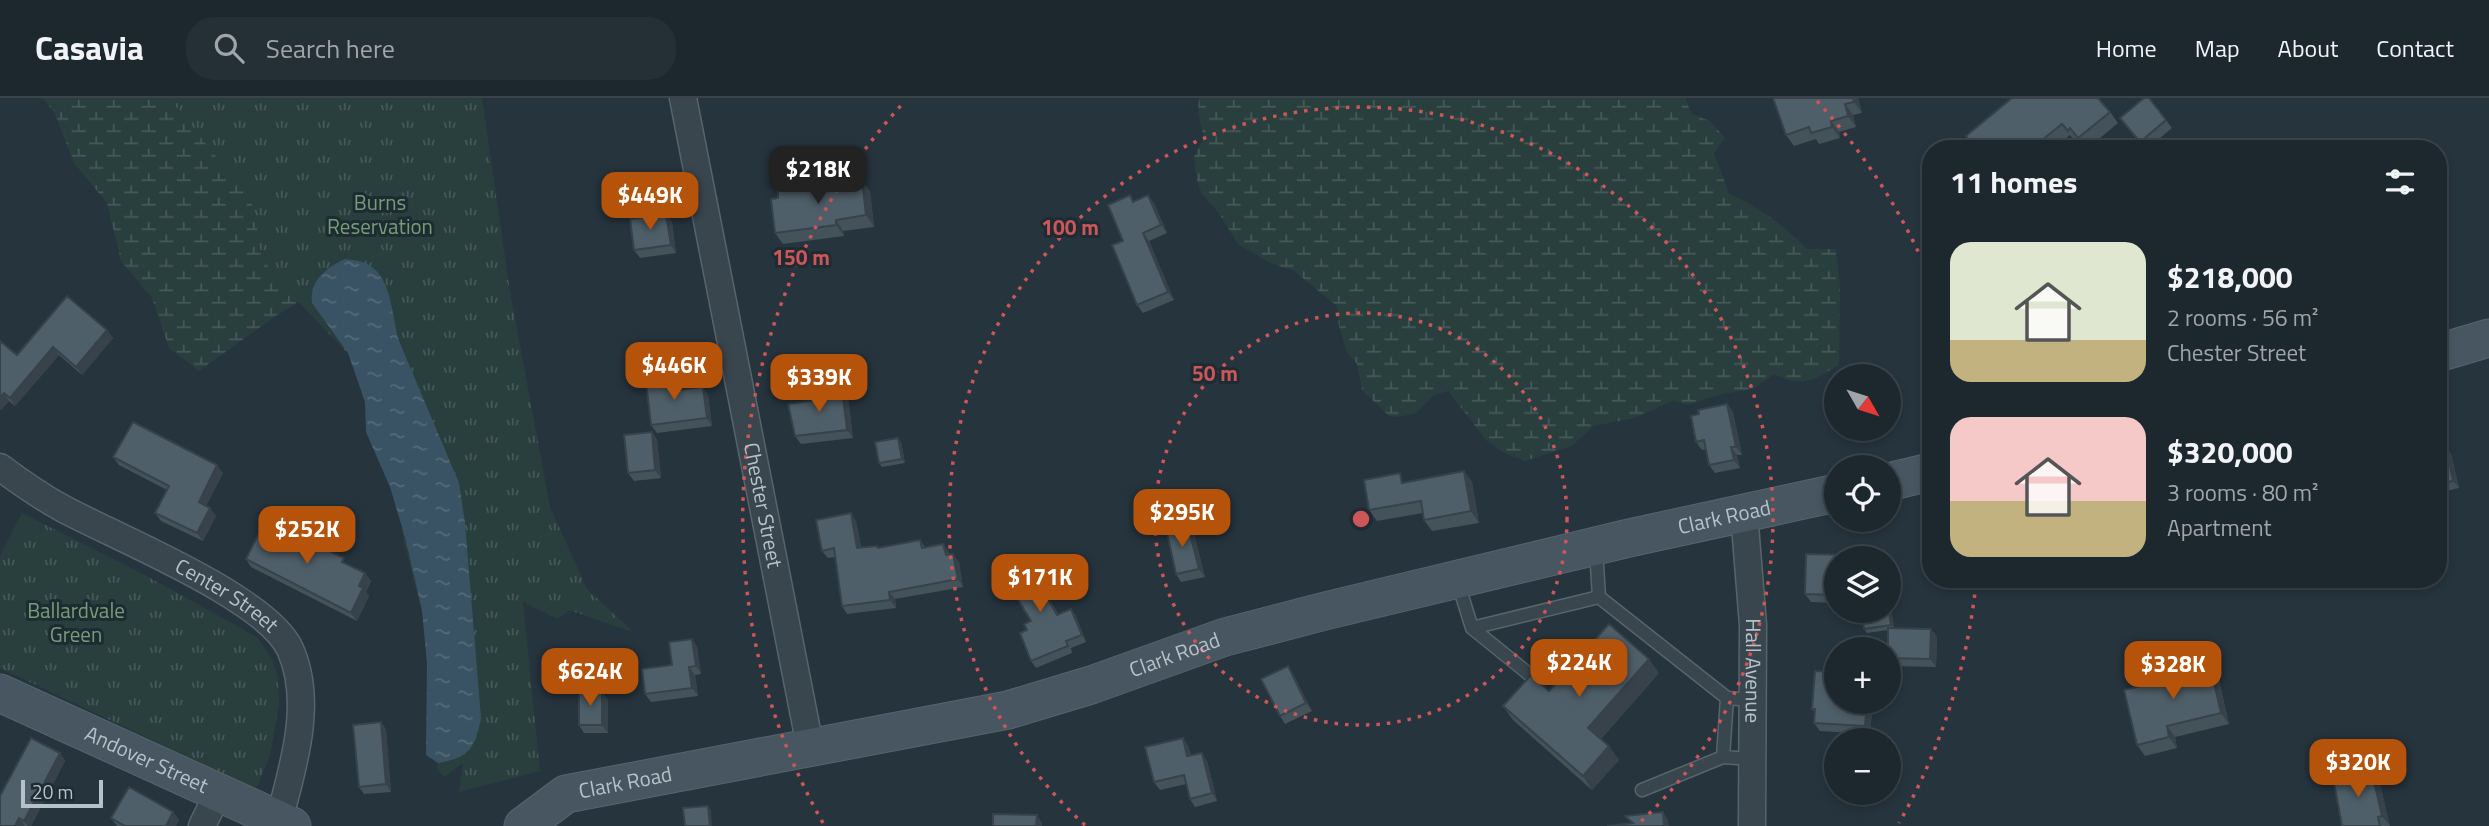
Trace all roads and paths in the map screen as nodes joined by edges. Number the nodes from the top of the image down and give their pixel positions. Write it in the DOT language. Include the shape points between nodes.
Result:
graph roads {
  1 [pos="683,98"];
  2 [pos="2489,338"];
  3 [pos="2447,350"];
  4 [pos="0,467"];
  5 [pos="1922,474"];
  6 [pos="1901,479"];
  7 [pos="1824,496"];
  8 [pos="1744,513"];
  9 [pos="1595,546"];
  10 [pos="1457,579"];
  11 [pos="1599,597"];
  12 [pos="1472,628"];
  13 [pos="1535,679"];
  14 [pos="2,699"];
  15 [pos="1740,699"];
  16 [pos="810,746"];
  17 [pos="1723,757"];
  18 [pos="1752,759"];
  19 [pos="1642,790"];
  20 [pos="218,793"];
  21 [pos="286,823"];
  22 [pos="202,826"];
  23 [pos="523,826"];
  24 [pos="1752,826"];
  1 -- 16 [label="street, Chester Street"];
  2 -- 3 [label="main road"];
  4 -- 21 [label="street, Center Street" via="63,509 236,599 279,633 296,666 300,704"];
  5 -- 6 [label="main road"];
  7 -- 8 [label="main road, Clark Road"];
  8 -- 9 [label="main road, Clark Road"];
  8 -- 15 [label="street, Hall Avenue" via="1753,625"];
  9 -- 10 [label="main road, Clark Road"];
  9 -- 11 [label="lane"];
  10 -- 12 [label="lane"];
  10 -- 16 [label="main road, Clark Road" via="1225,637 1019,708"];
  11 -- 12 [label="lane"];
  11 -- 15 [label="lane"];
  12 -- 13 [label="lane"];
  14 -- 20 [label="main road, Andover Street"];
  15 -- 17 [label="lane"];
  15 -- 18 [label="street, Hall Avenue"];
  16 -- 23 [label="main road, Clark Road" via="566,794"];
  17 -- 18 [label="lane"];
  17 -- 19 [label="lane"];
  18 -- 24 [label="street, Hall Avenue"];
  20 -- 21 [label="main road, Andover Street"];
  20 -- 22 [label="street"];
}
